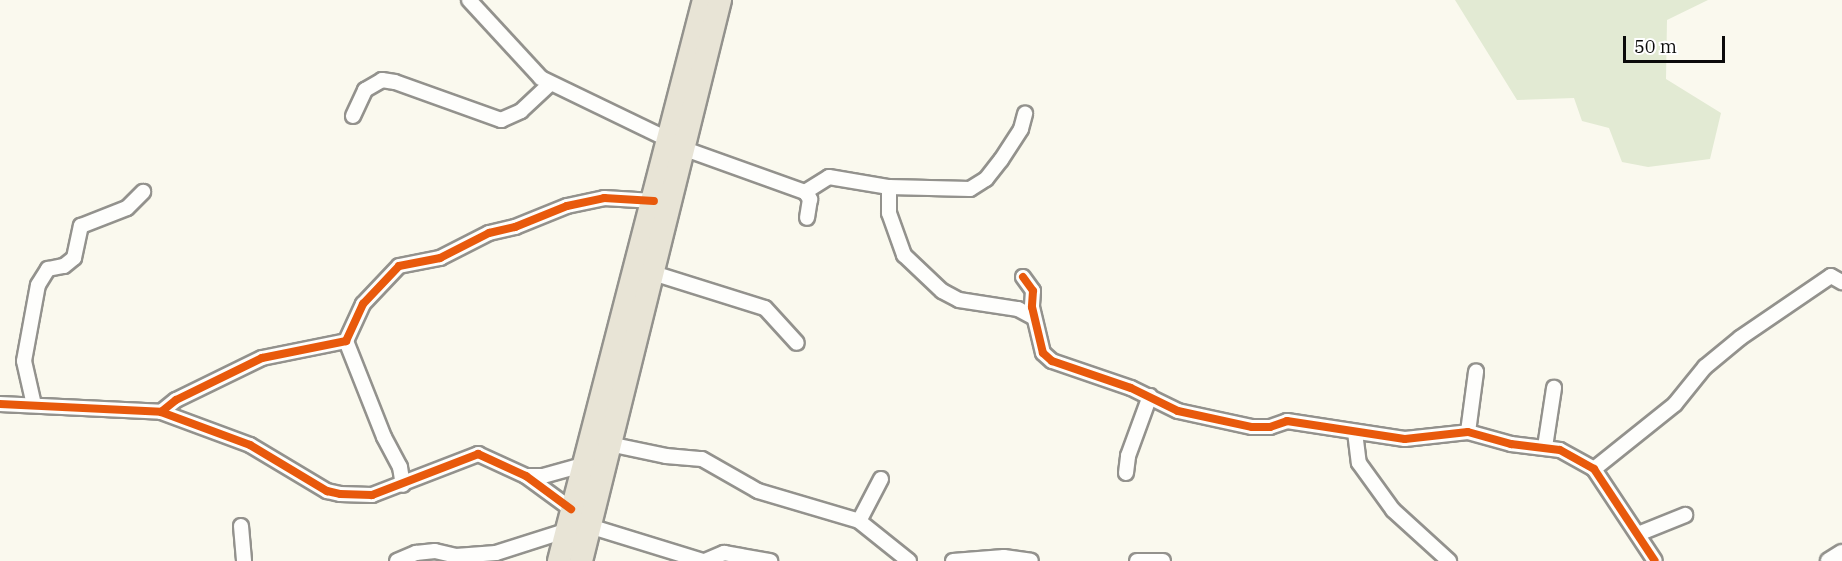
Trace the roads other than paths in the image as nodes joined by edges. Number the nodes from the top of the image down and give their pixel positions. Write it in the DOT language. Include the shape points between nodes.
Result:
graph roads {
  1 [pos="469,0"];
  2 [pos="704,0"];
  3 [pos="720,0"];
  4 [pos="550,84"];
  5 [pos="1025,114"];
  6 [pos="353,116"];
  7 [pos="677,145"];
  8 [pos="890,187"];
  9 [pos="143,192"];
  10 [pos="805,192"];
  11 [pos="654,201"];
  12 [pos="807,218"];
  13 [pos="653,273"];
  14 [pos="1023,277"];
  15 [pos="1842,282"];
  16 [pos="1033,317"];
  17 [pos="346,341"];
  18 [pos="797,343"];
  19 [pos="1476,372"];
  20 [pos="1554,387"];
  21 [pos="1150,396"];
  22 [pos="0,404"];
  23 [pos="34,405"];
  24 [pos="161,412"];
  25 [pos="1355,432"];
  26 [pos="1468,432"];
  27 [pos="609,444"];
  28 [pos="1545,447"];
  29 [pos="583,465"];
  30 [pos="1594,469"];
  31 [pos="1126,473"];
  32 [pos="526,476"];
  33 [pos="881,479"];
  34 [pos="403,485"];
  35 [pos="571,509"];
  36 [pos="1685,515"];
  37 [pos="859,522"];
  38 [pos="242,526"];
  39 [pos="590,526"];
  40 [pos="565,531"];
  41 [pos="1638,534"];
  42 [pos="1842,553"];
  43 [pos="244,561"];
  44 [pos="397,561"];
  45 [pos="559,561"];
  46 [pos="581,561"];
  47 [pos="704,561"];
  48 [pos="770,561"];
  49 [pos="909,561"];
  50 [pos="953,561"];
  51 [pos="1031,561"];
  52 [pos="1137,561"];
  53 [pos="1162,561"];
  54 [pos="1449,561"];
  55 [pos="1655,561"];
  56 [pos="1829,561"];
  1 -- 4 [label="street" via="523,63"];
  2 -- 7 [label="highway"];
  3 -- 7 [label="highway"];
  4 -- 6 [label="street" via="521,111 501,120 382,80 365,90"];
  4 -- 7 [label="street"];
  5 -- 8 [label="street" via="1021,129 1001,160 977,185 937,190"];
  7 -- 10 [label="street"];
  7 -- 11 [label="highway"];
  7 -- 13 [label="highway"];
  8 -- 10 [label="street" via="829,177"];
  8 -- 16 [label="street" via="889,213 904,255 942,291 959,300 1018,309"];
  9 -- 23 [label="street" via="120,212 81,226 74,258 64,266 48,269 38,285 24,361"];
  10 -- 12 [label="street" via="810,199"];
  11 -- 17 [label="street" via="604,198 567,206 515,227 489,232 440,258 399,266 363,304"];
  11 -- 29 [label="highway"];
  13 -- 18 [label="street" via="765,308"];
  13 -- 27 [label="highway"];
  14 -- 16 [label="street" via="1033,291"];
  15 -- 30 [label="street" via="1831,276 1740,338 1705,367 1680,399"];
  16 -- 21 [label="street" via="1042,353 1052,361"];
  17 -- 24 [label="street" via="262,358 176,400"];
  17 -- 34 [label="street" via="400,467"];
  19 -- 26 [label="street"];
  20 -- 28 [label="street"];
  21 -- 25 [label="street" via="1178,411 1252,427 1270,428 1287,422"];
  21 -- 31 [label="street" via="1128,456"];
  22 -- 23 [label="street"];
  23 -- 24 [label="street"];
  24 -- 34 [label="street" via="250,445 327,491 372,495"];
  25 -- 26 [label="street" via="1405,439"];
  25 -- 54 [label="street" via="1359,463 1393,510"];
  26 -- 28 [label="street" via="1511,444"];
  27 -- 37 [label="street" via="702,459 758,491"];
  27 -- 39 [label="highway"];
  28 -- 30 [label="street" via="1560,450"];
  29 -- 32 [label="street" via="543,476"];
  29 -- 35 [label="highway"];
  30 -- 41 [label="street"];
  32 -- 34 [label="street" via="478,454"];
  32 -- 35 [label="street"];
  33 -- 37 [label="street"];
  35 -- 40 [label="highway"];
  36 -- 41 [label="street"];
  37 -- 49 [label="street"];
  38 -- 43 [label="street"];
  39 -- 46 [label="highway"];
  39 -- 47 [label="street"];
  40 -- 44 [label="street" via="496,553 456,556 426,552"];
  40 -- 45 [label="highway"];
  41 -- 55 [label="street"];
  42 -- 56 [label="street"];
  47 -- 48 [label="street" via="724,554"];
  50 -- 51 [label="street" via="1004,557"];
  52 -- 53 [label="street"];
}
